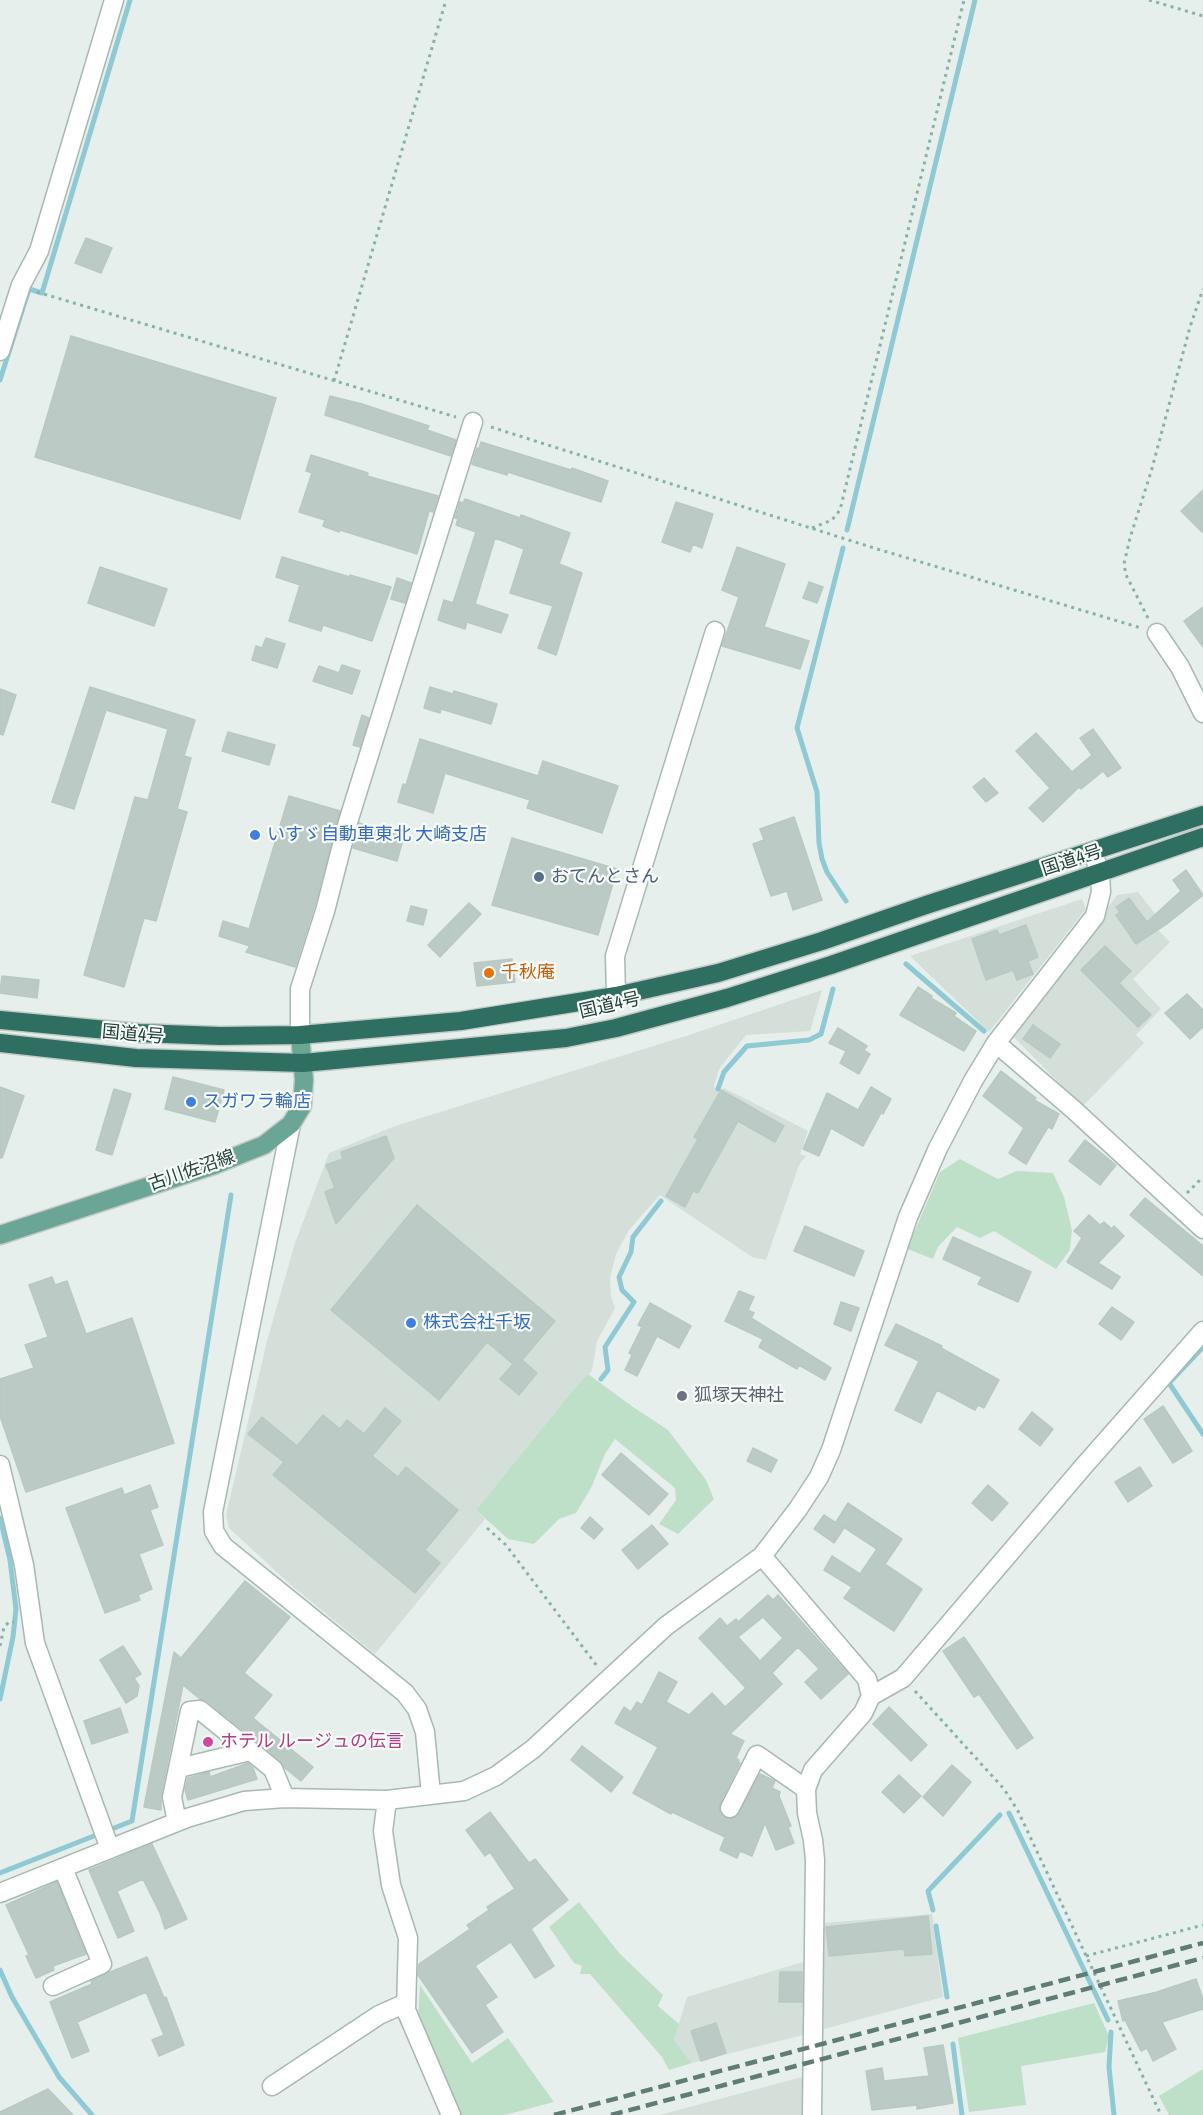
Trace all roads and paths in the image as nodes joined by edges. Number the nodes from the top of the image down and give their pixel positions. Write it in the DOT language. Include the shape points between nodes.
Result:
graph roads {
  1 [pos="114,0"];
  2 [pos="446,0"];
  3 [pos="964,0"];
  4 [pos="1149,0"];
  5 [pos="1203,16"];
  6 [pos="1203,288"];
  7 [pos="50,297"];
  8 [pos="0,351"];
  9 [pos="334,381"];
  10 [pos="473,422"];
  11 [pos="812,528"];
  12 [pos="715,631"];
  13 [pos="1157,633"];
  14 [pos="1203,713"];
  15 [pos="1203,815"];
  16 [pos="1203,837"];
  17 [pos="1093,852"];
  18 [pos="1100,874"];
  19 [pos="616,996"];
  20 [pos="0,1020"];
  21 [pos="300,1035"];
  22 [pos="0,1043"];
  23 [pos="996,1043"];
  24 [pos="303,1063"];
  25 [pos="291,1124"];
  26 [pos="1203,1229"];
  27 [pos="0,1235"];
  28 [pos="1203,1332"];
  29 [pos="0,1465"];
  30 [pos="488,1528"];
  31 [pos="762,1556"];
  32 [pos="9,1622"];
  33 [pos="0,1646"];
  34 [pos="903,1678"];
  35 [pos="607,1680"];
  36 [pos="871,1696"];
  37 [pos="250,1751"];
  38 [pos="178,1768"];
  39 [pos="806,1789"];
  40 [pos="431,1795"];
  41 [pos="285,1798"];
  42 [pos="387,1800"];
  43 [pos="730,1808"];
  44 [pos="177,1822"];
  45 [pos="109,1846"];
  46 [pos="63,1868"];
  47 [pos="0,1893"];
  48 [pos="1203,1925"];
  49 [pos="1086,1956"];
  50 [pos="52,1986"];
  51 [pos="406,2003"];
  52 [pos="272,2086"];
  53 [pos="450,2115"];
  54 [pos="812,2115"];
  55 [pos="1161,2115"];
  1 -- 8 [label="street" via="39,251 21,285"];
  2 -- 9 [label="path"];
  3 -- 11 [label="path" via="840,510 832,520"];
  4 -- 5 [label="path"];
  6 -- 13 [label="path" via="1124,564 1136,597"];
  7 -- 9 [label="path"];
  9 -- 10 [label="path"];
  10 -- 11 [label="path"];
  10 -- 21 [label="street" via="300,989"];
  11 -- 13 [label="path"];
  12 -- 19 [label="street" via="615,956"];
  13 -- 14 [label="street"];
  15 -- 17 [label="highway, 国道4号"];
  16 -- 18 [label="highway, 国道4号"];
  17 -- 18 [label="street"];
  17 -- 19 [label="highway, 国道4号" via="718,973"];
  18 -- 23 [label="street" via="1101,892 1095,916"];
  18 -- 24 [label="highway, 国道4号" via="727,999 615,1028 566,1038"];
  19 -- 21 [label="highway, 国道4号" via="461,1021"];
  20 -- 21 [label="highway, 国道4号" via="139,1033"];
  21 -- 24 [label="main road, 古川佐沼線"];
  22 -- 24 [label="highway, 国道4号" via="136,1058"];
  23 -- 26 [label="street"];
  23 -- 31 [label="street" via="938,1148 908,1217 819,1477"];
  24 -- 25 [label="main road, 古川佐沼線" via="302,1106"];
  25 -- 27 [label="main road, 古川佐沼線" via="264,1145 214,1165"];
  25 -- 40 [label="street" via="213,1512 214,1530 223,1546 405,1693 417,1709 425,1732"];
  28 -- 34 [label="street"];
  29 -- 45 [label="street" via="24,1565 35,1643"];
  30 -- 35 [label="path" via="506,1545"];
  31 -- 35 [label="street" via="666,1626"];
  31 -- 36 [label="street" via="867,1679"];
  32 -- 33 [label="path"];
  34 -- 36 [label="street"];
  34 -- 49 [label="path" via="1004,1789"];
  35 -- 40 [label="street" via="533,1749 496,1776 464,1791"];
  36 -- 39 [label="street" via="863,1713 813,1770"];
  37 -- 38 [label="street"];
  37 -- 38 [label="street" via="200,1710 190,1711"];
  37 -- 41 [label="street" via="273,1769"];
  38 -- 44 [label="street" via="172,1797"];
  39 -- 43 [label="street" via="757,1755"];
  39 -- 54 [label="street" via="815,1860"];
  40 -- 42 [label="street"];
  41 -- 42 [label="street"];
  41 -- 44 [label="street" via="244,1801"];
  42 -- 51 [label="street" via="383,1831 391,1885 408,1938"];
  44 -- 45 [label="street"];
  45 -- 46 [label="street"];
  46 -- 47 [label="street"];
  46 -- 50 [label="street" via="102,1964"];
  48 -- 49 [label="path"];
  49 -- 55 [label="path"];
  51 -- 52 [label="street" via="379,2015"];
  51 -- 53 [label="street"];
}
